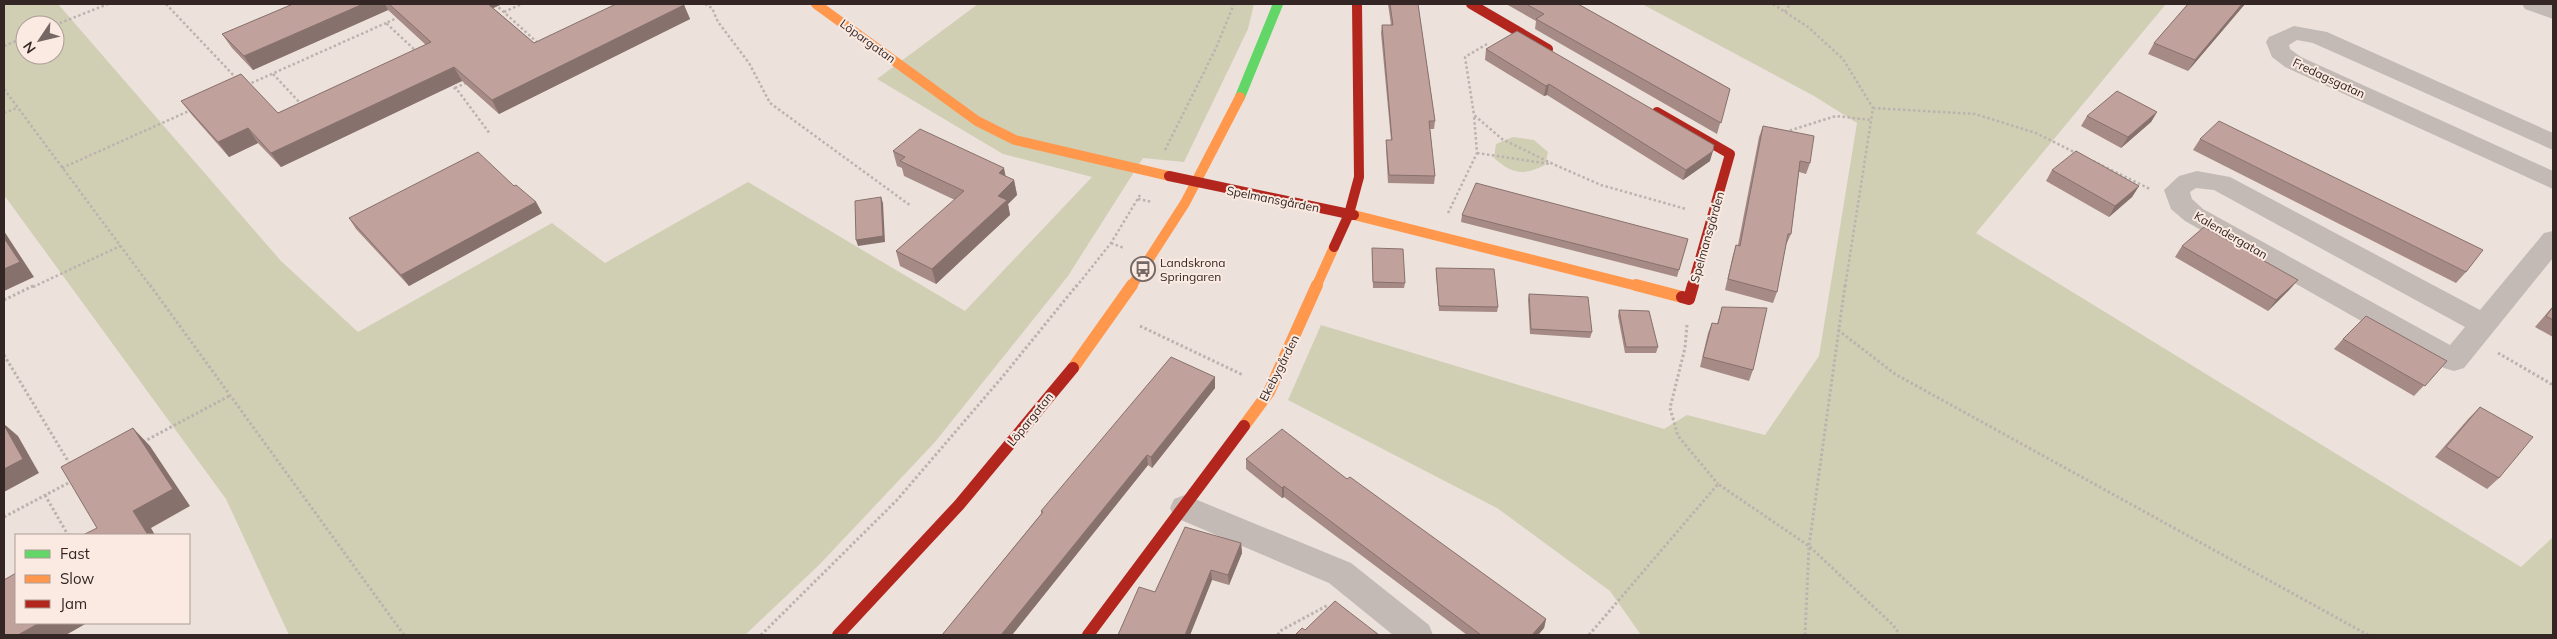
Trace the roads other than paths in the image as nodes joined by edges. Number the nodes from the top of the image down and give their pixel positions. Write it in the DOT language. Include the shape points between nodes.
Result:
graph roads {
  1 [pos="816,4"];
  2 [pos="1278,4"];
  3 [pos="1357,4"];
  4 [pos="1471,4"];
  5 [pos="2533,4"];
  6 [pos="2553,12"];
  7 [pos="1555,53"];
  8 [pos="1646,106"];
  9 [pos="2553,142"];
  10 [pos="2553,182"];
  11 [pos="1196,183"];
  12 [pos="1349,214"];
  13 [pos="2553,240"];
  14 [pos="2479,332"];
  15 [pos="1185,508"];
  16 [pos="838,635"];
  17 [pos="1088,635"];
  18 [pos="1417,635"];
  1 -- 11 [label="street, Löpargatan" via="977,121 1015,140"];
  2 -- 11 [label="street, Löpargatan" via="1241,96"];
  3 -- 12 [label="street" via="1359,177"];
  4 -- 7 [label="street"];
  5 -- 6 [label="street"];
  8 -- 12 [label="street, Spelmansgården" via="1730,154 1690,299"];
  9 -- 10 [label="street, Fredagsgatan" via="2319,37 2294,33 2277,42 2280,52 2293,62"];
  11 -- 12 [label="street, Spelmansgården"];
  11 -- 16 [label="street, Löpargatan" via="1143,269 1068,374 951,515"];
  12 -- 15 [label="street, Ekebygården" via="1271,388"];
  13 -- 14 [label="street, Kalendergatan"];
  14 -- 14 [label="street, Kalendergatan" via="2221,183 2198,178 2185,182 2176,190 2180,203 2194,215 2454,360"];
  15 -- 17 [label="street, Ekebygården"];
  15 -- 18 [label="street" via="1340,573"];
}
